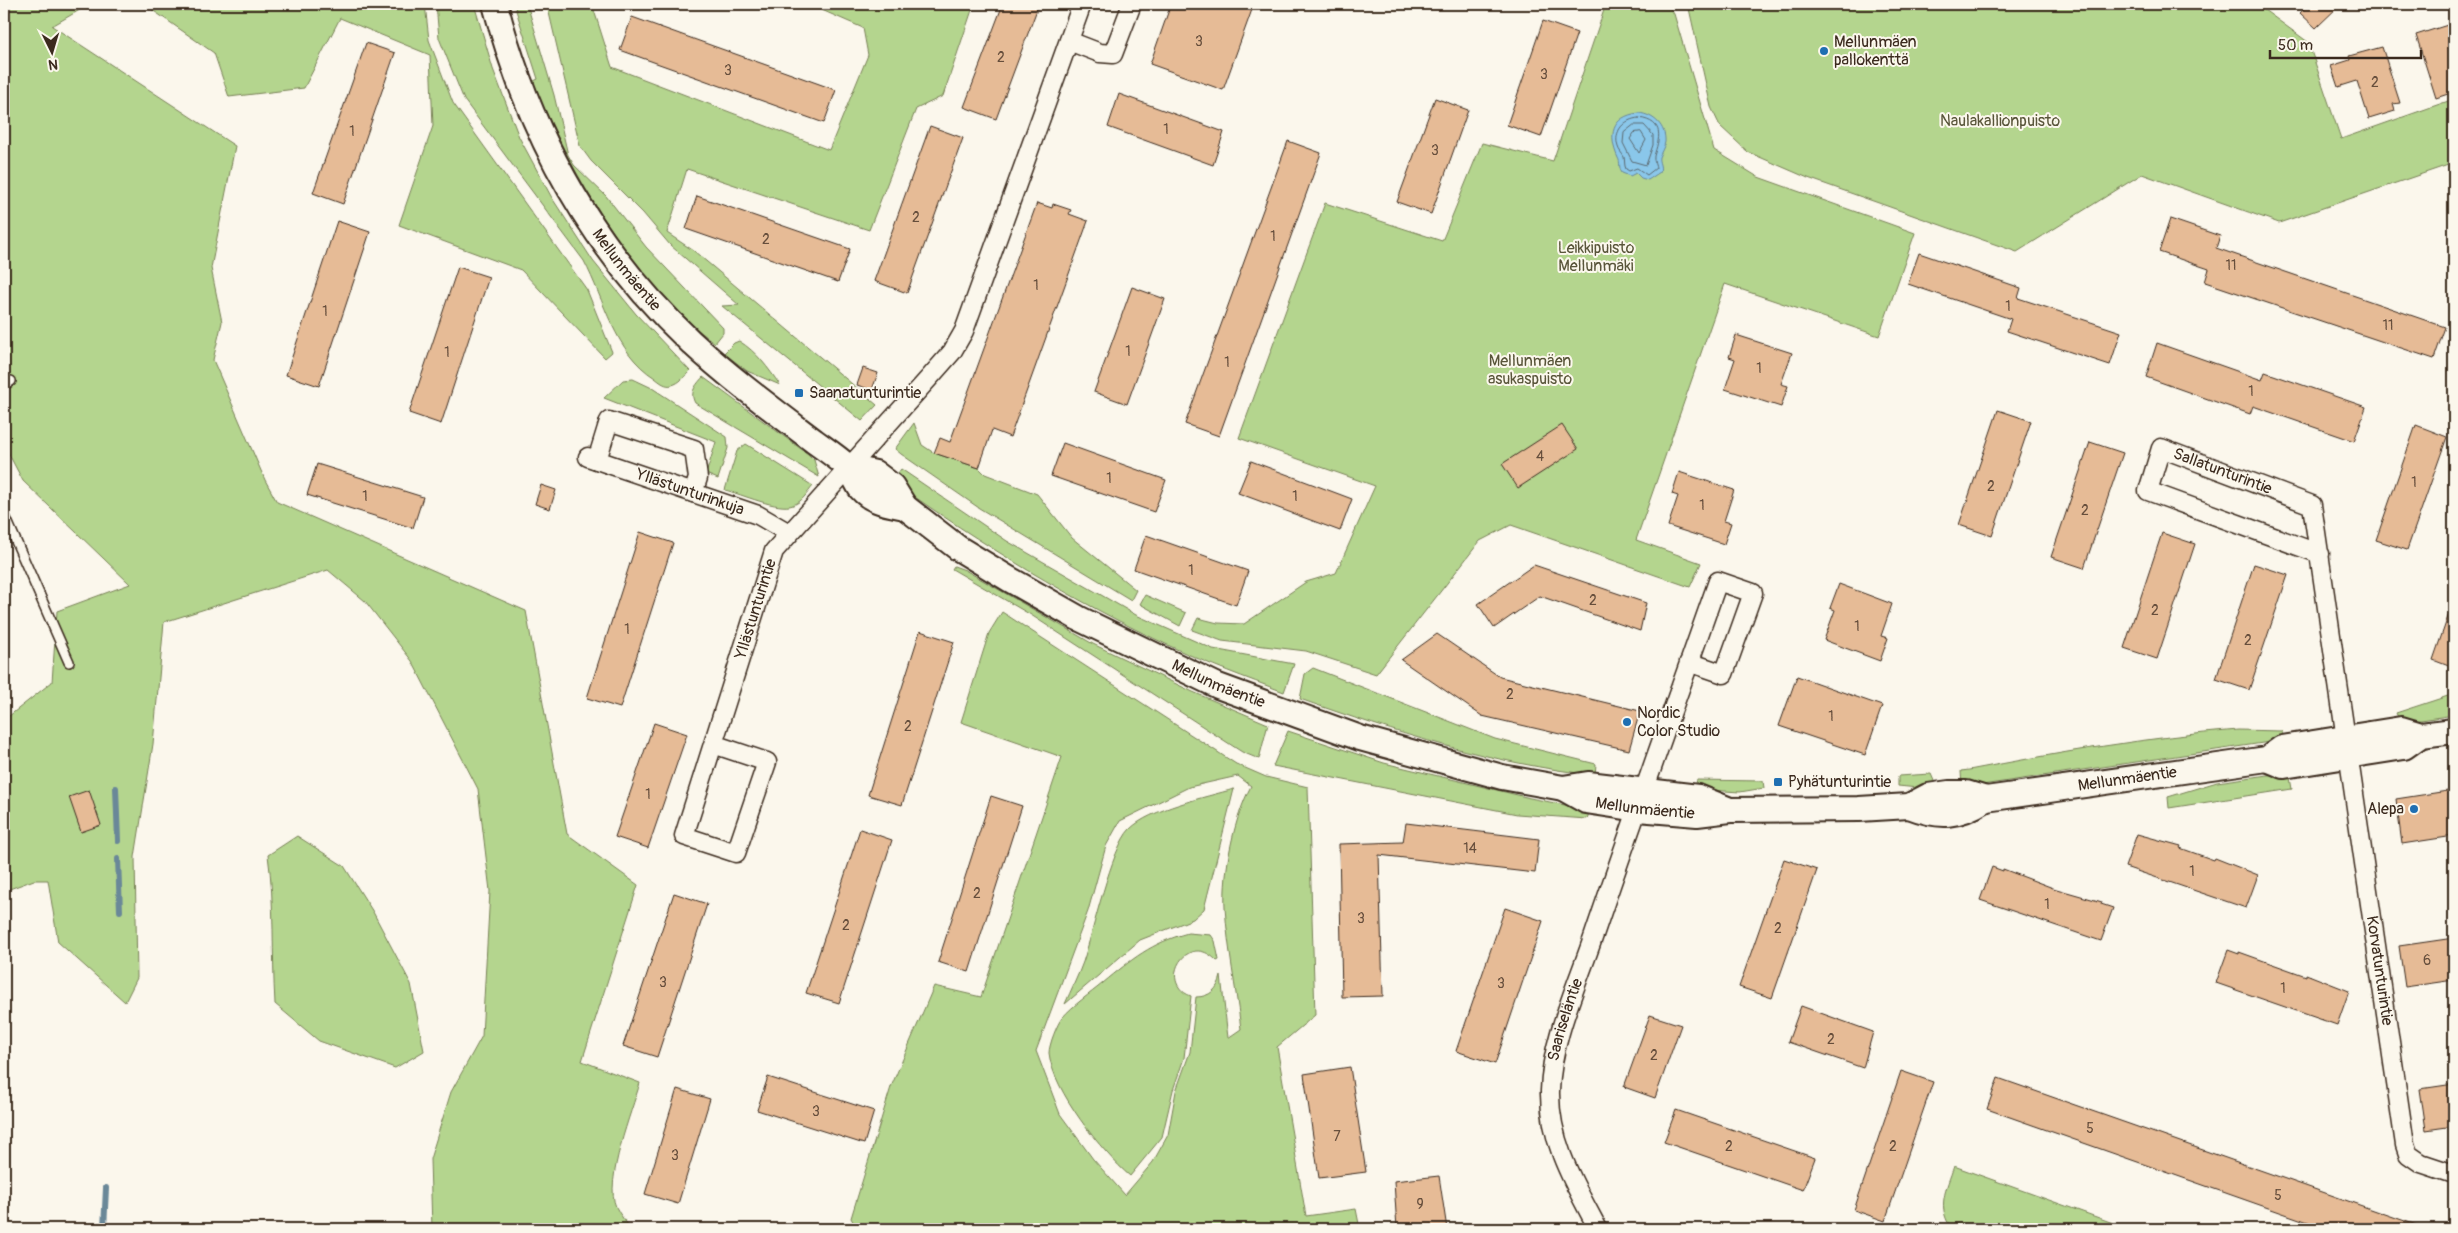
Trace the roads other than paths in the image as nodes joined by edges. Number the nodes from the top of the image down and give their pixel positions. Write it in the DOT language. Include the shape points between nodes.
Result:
graph roads {
  1 [pos="495,4"];
  2 [pos="1082,4"];
  3 [pos="1132,4"];
  4 [pos="1069,41"];
  5 [pos="848,467"];
  6 [pos="693,493"];
  7 [pos="4,514"];
  8 [pos="789,533"];
  9 [pos="2320,554"];
  10 [pos="70,662"];
  11 [pos="1689,662"];
  12 [pos="2454,731"];
  13 [pos="713,744"];
  14 [pos="2347,747"];
  15 [pos="1641,801"];
  16 [pos="2454,1174"];
  17 [pos="1598,1229"];
  1 -- 5 [label="main road, Mellunmäentie" via="521,90 567,188 620,263 646,296 690,341 733,379"];
  2 -- 4 [label="street"];
  3 -- 4 [label="street" via="1114,54 1100,53"];
  4 -- 5 [label="street" via="964,331 952,352"];
  5 -- 8 [label="street, Yllästunturintie" via="830,491"];
  5 -- 15 [label="main road, Mellunmäentie" via="870,496 879,502 905,507 958,548 1009,579 1078,618 1218,686 1360,738 1502,777 1563,788 1586,801"];
  6 -- 6 [label="street, Yllästunturinkuja" via="593,459 610,421 694,449 698,478"];
  6 -- 8 [label="street, Yllästunturinkuja" via="758,514"];
  7 -- 10 [label="lane"];
  8 -- 13 [label="street, Yllästunturintie" via="774,551"];
  9 -- 9 [label="street, Sallatunturintie" via="2312,505 2161,448 2148,491"];
  9 -- 14 [label="street, Sallatunturintie"];
  11 -- 11 [label="street" via="1718,581 1753,593 1724,674"];
  11 -- 15 [label="street"];
  12 -- 14 [label="main road, Mellunmäentie" via="2421,735 2401,729"];
  13 -- 13 [label="street, Yllästunturintie" via="684,836 736,852 767,762"];
  14 -- 15 [label="main road, Mellunmäentie" via="2282,748 2267,759 1986,799 1966,811 1951,814 1930,814 1909,806 1730,810 1698,797"];
  14 -- 16 [label="street, Korvatunturintie" via="2405,1144 2408,1154 2421,1163"];
  15 -- 17 [label="street, Saariseläntie" via="1562,1030 1551,1073 1556,1143"];
}
